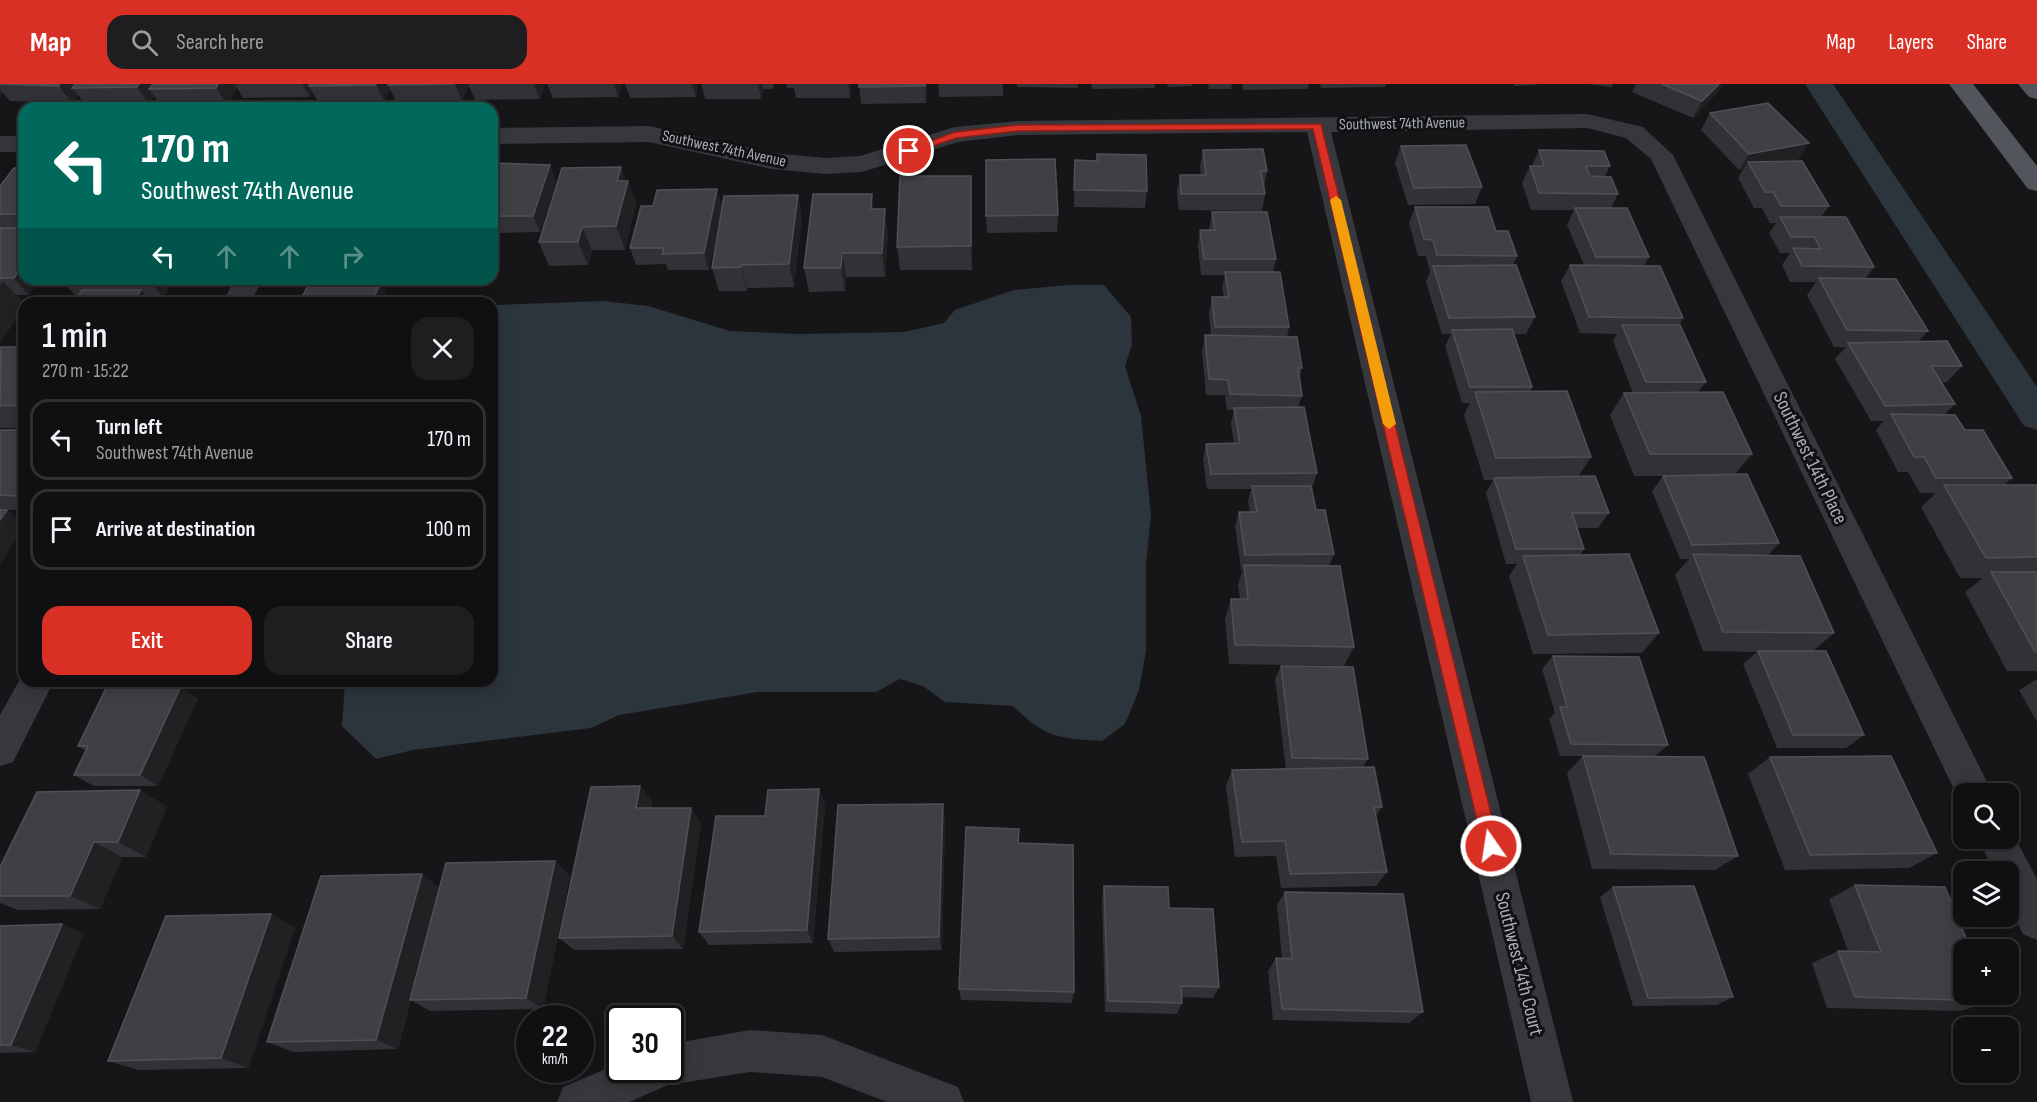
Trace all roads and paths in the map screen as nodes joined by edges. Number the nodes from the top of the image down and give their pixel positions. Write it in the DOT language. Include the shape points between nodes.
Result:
graph roads {
  1 [pos="1961,84"];
  2 [pos="2030,84"];
  3 [pos="2037,93"];
  4 [pos="1318,126"];
  5 [pos="1634,132"];
  6 [pos="498,136"];
  7 [pos="0,144"];
  8 [pos="18,144"];
  9 [pos="2037,183"];
  10 [pos="33,687"];
  11 [pos="0,750"];
  12 [pos="1970,783"];
  13 [pos="2002,849"];
  14 [pos="2037,920"];
  15 [pos="684,1063"];
  16 [pos="623,1083"];
  17 [pos="578,1102"];
  18 [pos="943,1102"];
  19 [pos="1552,1102"];
  1 -- 9 [label="main road"];
  2 -- 3 [label="main road"];
  4 -- 5 [label="street, Southwest 74th Avenue" via="1587,121"];
  4 -- 6 [label="street, Southwest 74th Avenue" via="1018,128 955,135 862,164 826,166 772,161 650,134"];
  4 -- 19 [label="street, Southwest 14th Court"];
  5 -- 12 [label="street, Southwest 14th Place" via="1661,155"];
  7 -- 8 [label="street"];
  10 -- 11 [label="street"];
  13 -- 14 [label="street"];
  15 -- 18 [label="street" via="750,1051 822,1056"];
  16 -- 17 [label="street"];
}
